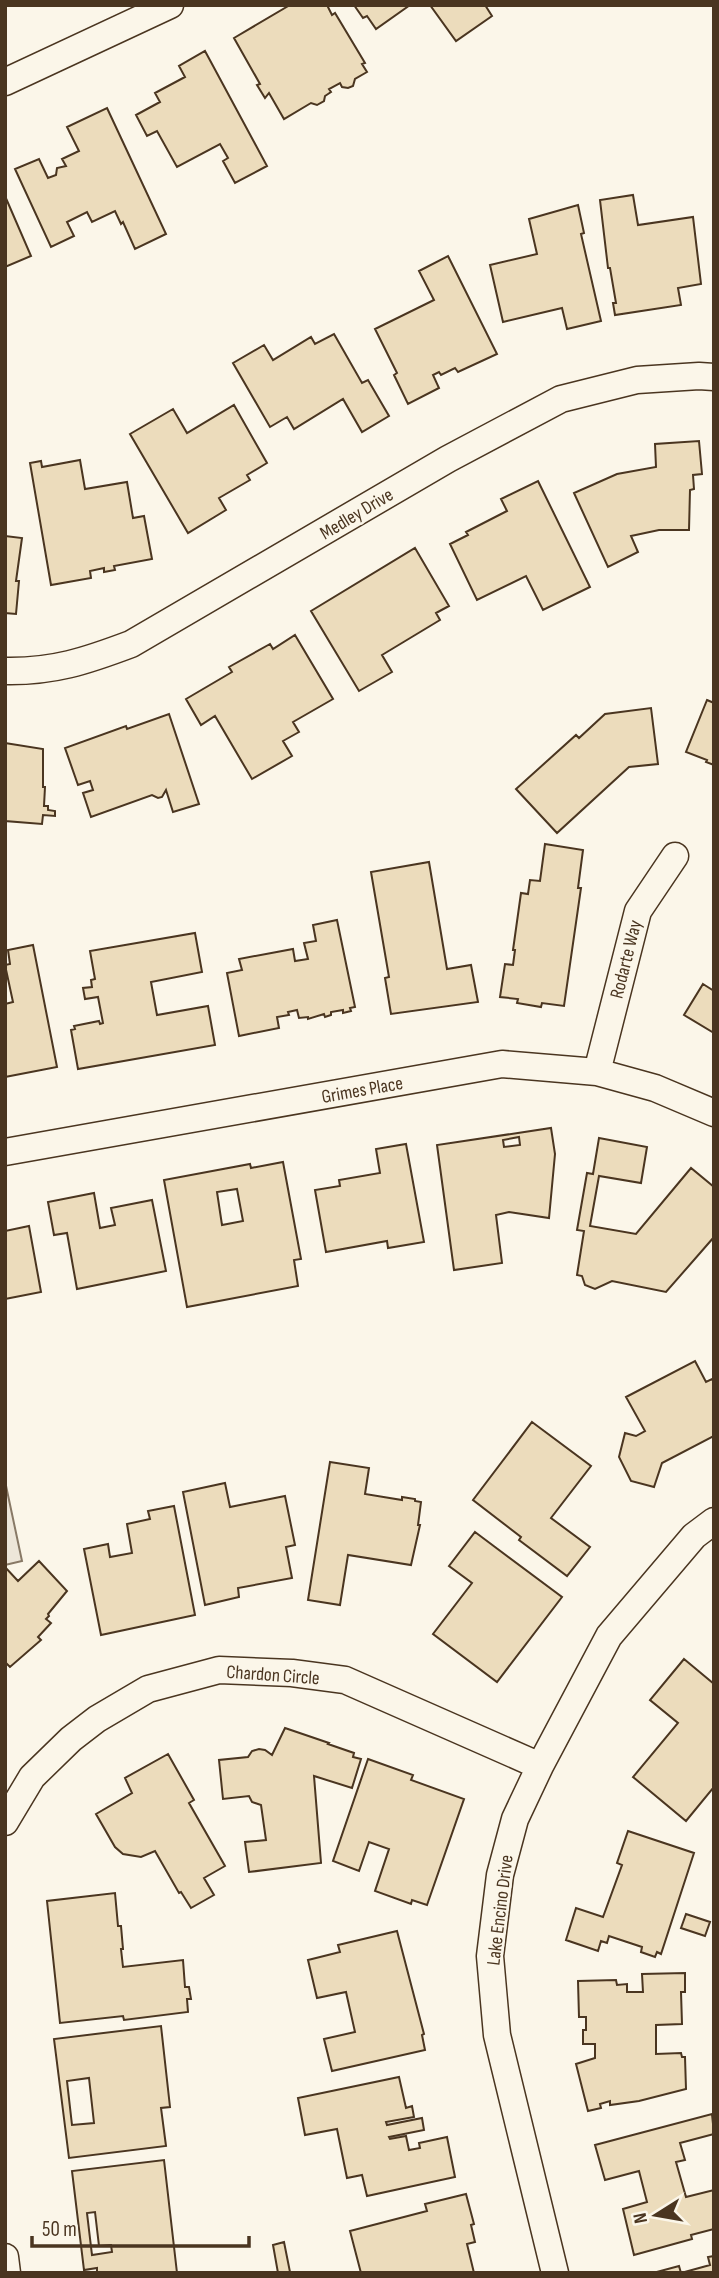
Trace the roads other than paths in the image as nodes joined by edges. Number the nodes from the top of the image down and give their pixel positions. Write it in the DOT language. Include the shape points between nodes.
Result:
graph roads {
  1 [pos="170,5"];
  2 [pos="5,82"];
  3 [pos="714,377"];
  4 [pos="5,671"];
  5 [pos="675,856"];
  6 [pos="597,1072"];
  7 [pos="714,1113"];
  8 [pos="5,1152"];
  9 [pos="714,1521"];
  10 [pos="540,1766"];
  11 [pos="5,1822"];
  12 [pos="5,2257"];
  13 [pos="7,2273"];
  14 [pos="555,2273"];
  1 -- 2 [label="street"];
  3 -- 4 [label="street, Medley Drive" via="637,380 561,400 448,459 131,644 85,661 36,671"];
  5 -- 6 [label="street, Rodarte Way" via="638,911"];
  6 -- 7 [label="street, Grimes Place" via="655,1088"];
  6 -- 8 [label="street, Grimes Place" via="502,1064"];
  9 -- 10 [label="street, Lake Encino Drive" via="694,1536 609,1636"];
  10 -- 11 [label="street, Chardon Circle" via="345,1680 219,1670 148,1689 97,1719 32,1777"];
  10 -- 14 [label="street, Lake Encino Drive" via="515,1818 500,1875 489,1956 496,2035"];
  12 -- 13 [label="street"];
}
